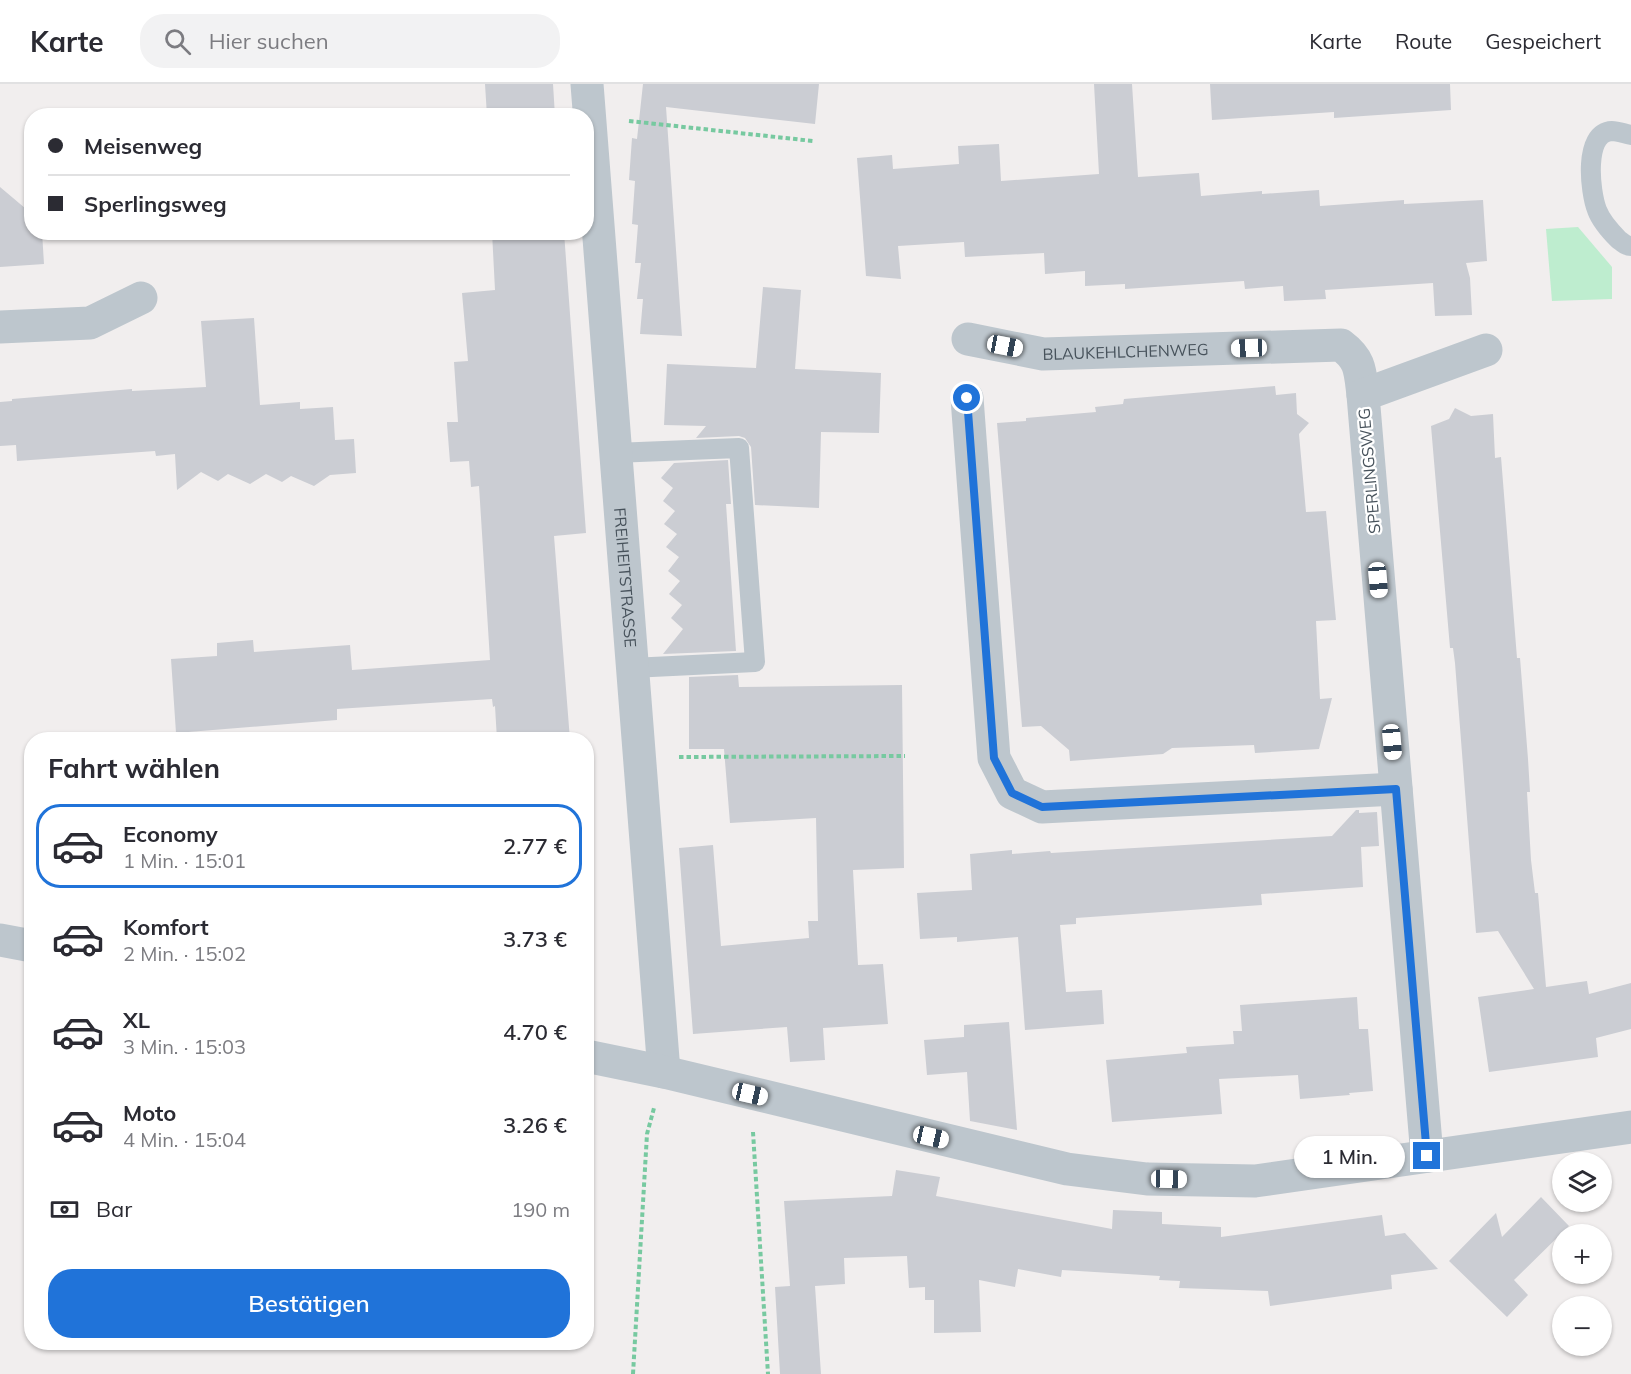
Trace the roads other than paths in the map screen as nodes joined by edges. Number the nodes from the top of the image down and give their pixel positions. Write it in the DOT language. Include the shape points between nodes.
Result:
graph roads {
  1 [pos="587,84"];
  2 [pos="588,108"];
  3 [pos="1631,135"];
  4 [pos="594,183"];
  5 [pos="1631,246"];
  6 [pos="141,298"];
  7 [pos="0,327"];
  8 [pos="968,339"];
  9 [pos="1486,350"];
  10 [pos="1353,354"];
  11 [pos="1363,395"];
  12 [pos="967,398"];
  13 [pos="614,453"];
  14 [pos="631,668"];
  15 [pos="1396,789"];
  16 [pos="0,940"];
  17 [pos="24,944"];
  18 [pos="594,1058"];
  19 [pos="664,1072"];
  20 [pos="1631,1127"];
  21 [pos="1427,1156"];
  1 -- 2 [label="street, FREIHEITSTRASSE"];
  3 -- 5 [label="lane" via="1611,131 1599,137 1592,149 1591,175 1596,209 1609,231"];
  4 -- 13 [label="street, FREIHEITSTRASSE"];
  6 -- 7 [label="street" via="90,323"];
  8 -- 10 [label="street, BLAUKEHLCHENWEG" via="1043,354 1341,345"];
  9 -- 11 [label="street, SPERLINGSWEG"];
  10 -- 11 [label="street, SPERLINGSWEG" via="1360,370"];
  11 -- 15 [label="street, SPERLINGSWEG"];
  12 -- 15 [label="street" via="994,758 1012,793 1042,807"];
  13 -- 14 [label="street, FREIHEITSTRASSE"];
  13 -- 14 [label="lane" via="739,448 745,508 755,662"];
  14 -- 19 [label="street, FREIHEITSTRASSE"];
  15 -- 21 [label="street, SPERLINGSWEG"];
  16 -- 17 [label="street"];
  18 -- 19 [label="street"];
  19 -- 21 [label="street" via="1067,1169 1147,1179 1256,1181"];
  20 -- 21 [label="street"];
}
